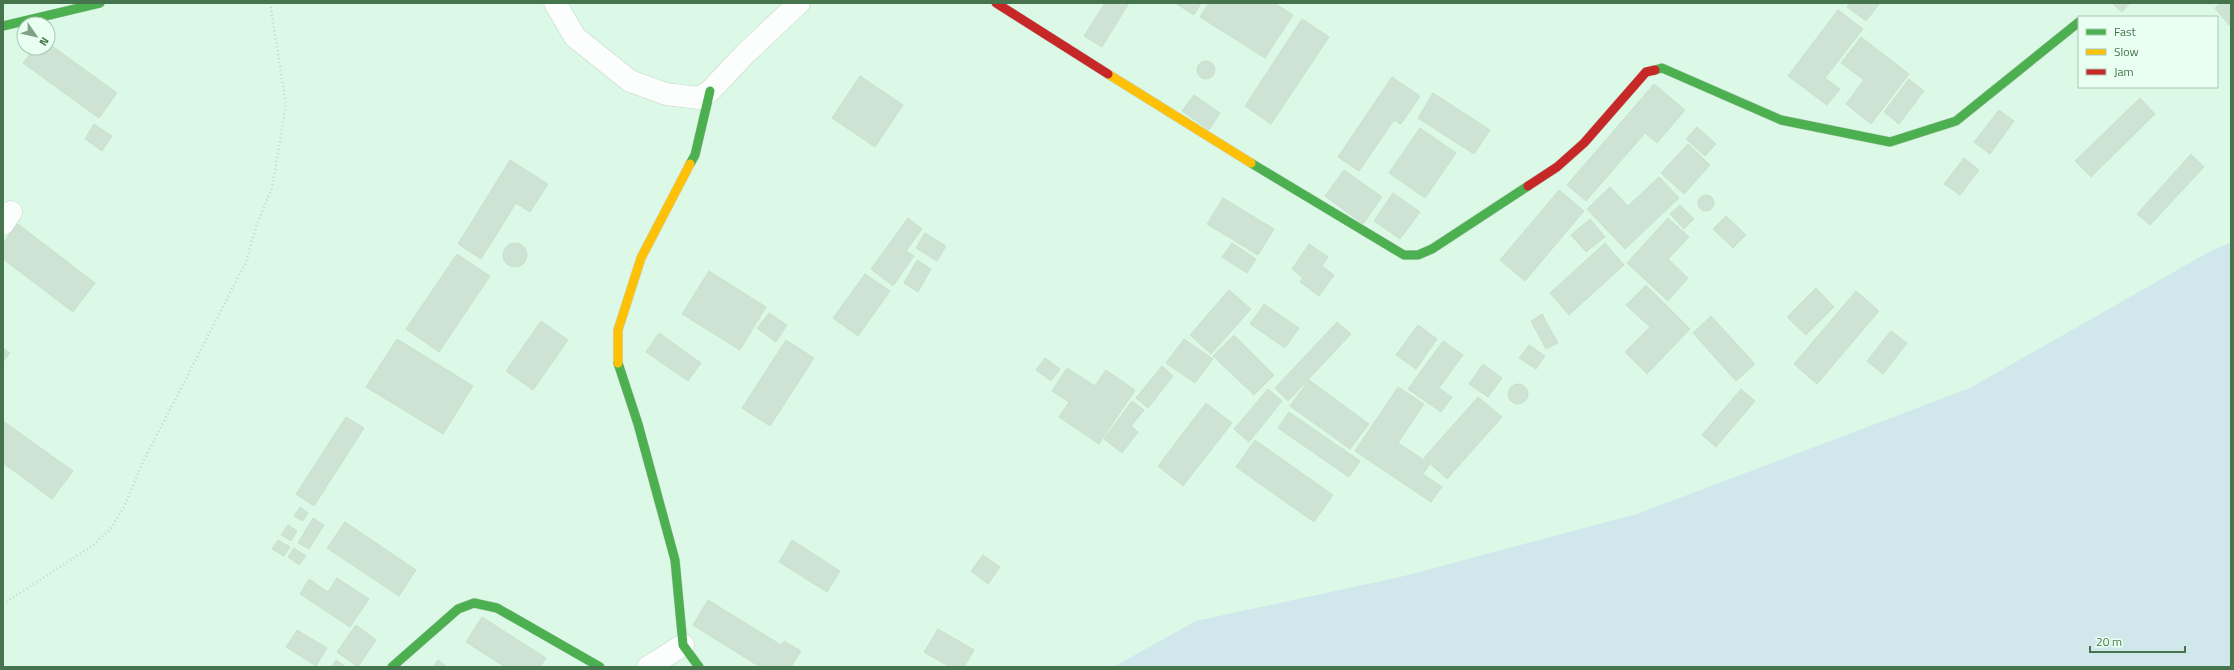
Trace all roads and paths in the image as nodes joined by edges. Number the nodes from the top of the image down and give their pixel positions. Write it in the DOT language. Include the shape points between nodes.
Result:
graph roads {
  1 [pos="100,3"];
  2 [pos="270,3"];
  3 [pos="555,3"];
  4 [pos="799,3"];
  5 [pos="996,3"];
  6 [pos="2078,23"];
  7 [pos="3,26"];
  8 [pos="710,92"];
  9 [pos="3,604"];
  10 [pos="683,645"];
  11 [pos="392,667"];
  12 [pos="600,667"];
  13 [pos="648,667"];
  14 [pos="698,667"];
  1 -- 7 [label="street"];
  2 -- 9 [label="path" via="286,105 272,188 257,224 246,262 142,464 124,507 111,528 92,546"];
  3 -- 8 [label="street" via="575,38 630,81 686,98 699,98"];
  4 -- 8 [label="street" via="746,53"];
  5 -- 6 [label="street" via="1271,176 1404,255 1418,255 1432,249 1557,167 1584,143 1646,72 1662,68 1781,120 1890,142 1956,121"];
  8 -- 10 [label="street" via="695,155 641,258 618,330 617,360 638,424 675,560"];
  10 -- 13 [label="street"];
  10 -- 14 [label="street"];
  11 -- 12 [label="street" via="458,609 474,603 497,608"];
}
